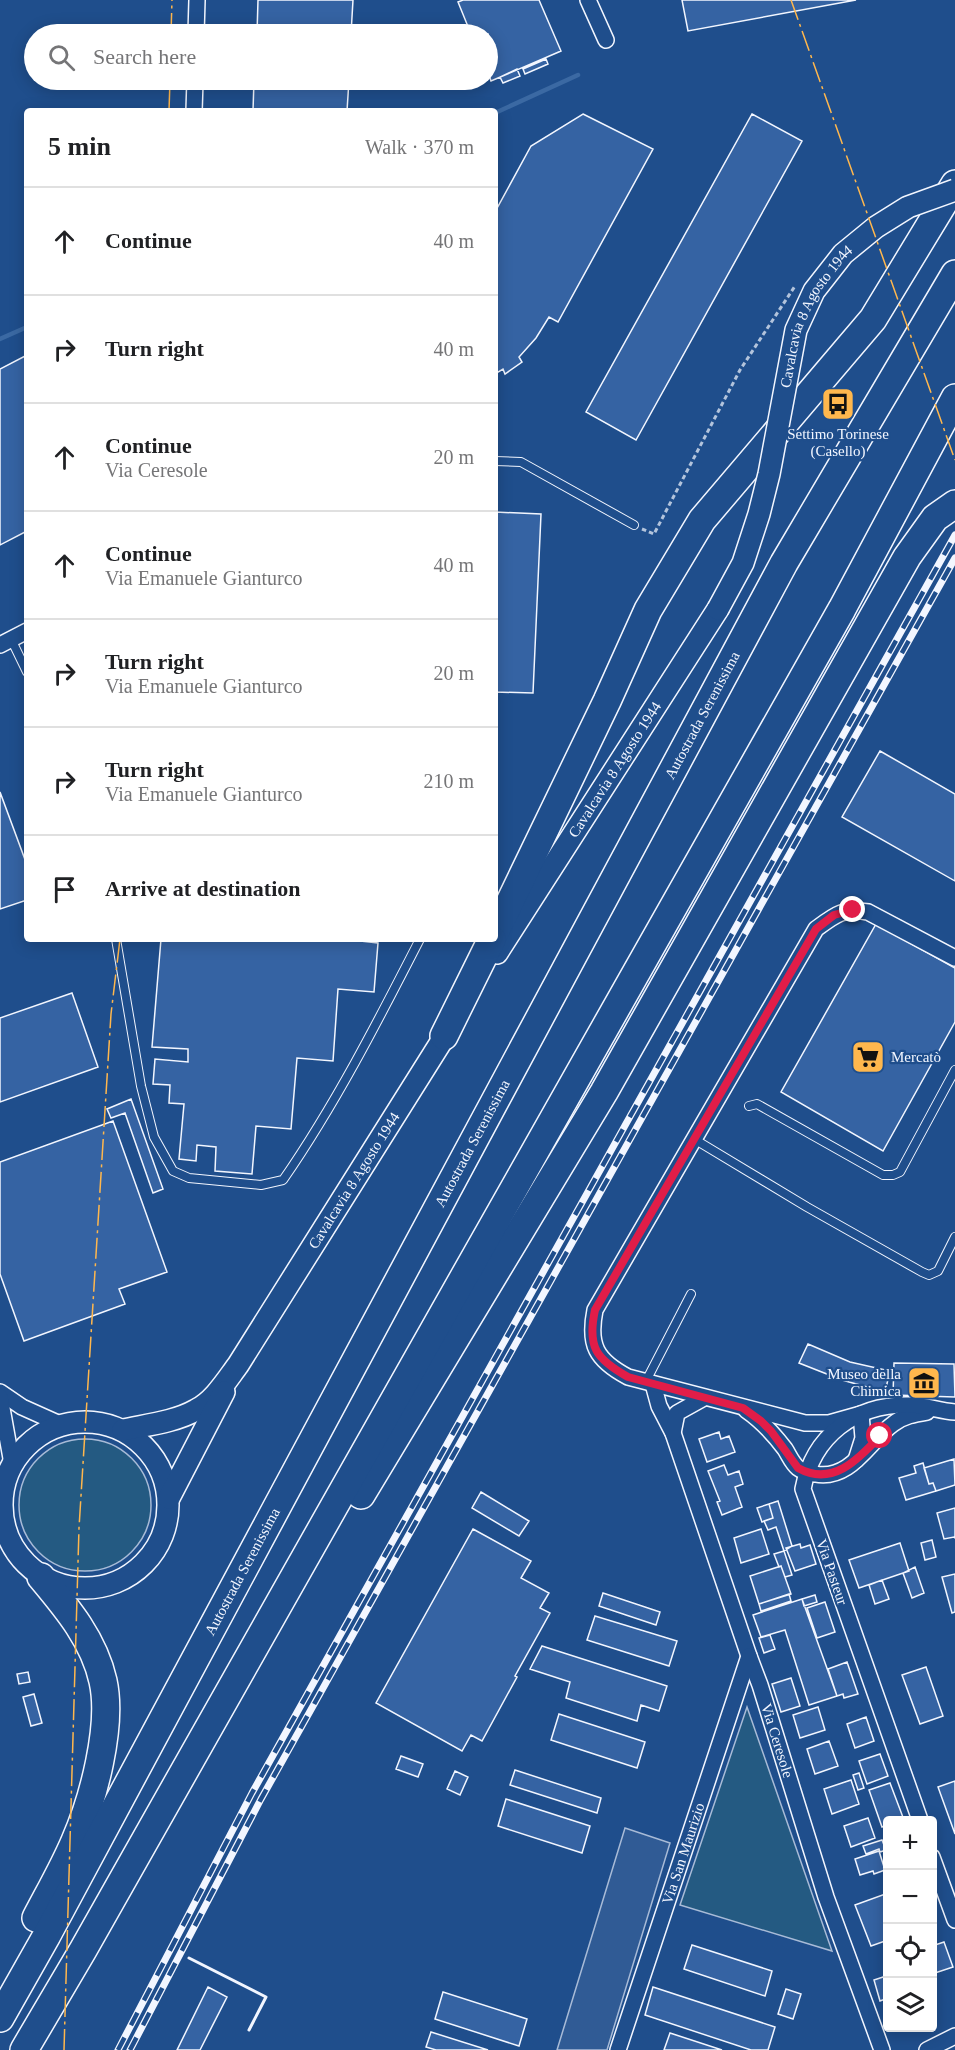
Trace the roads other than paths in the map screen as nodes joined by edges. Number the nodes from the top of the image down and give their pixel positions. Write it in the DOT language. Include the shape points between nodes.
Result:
graph roads {
  1 [pos="197,0"];
  2 [pos="588,0"];
  3 [pos="196,24"];
  4 [pos="606,40"];
  5 [pos="195,90"];
  6 [pos="194,108"];
  7 [pos="955,184"];
  8 [pos="955,190"];
  9 [pos="955,274"];
  10 [pos="955,398"];
  11 [pos="498,461"];
  12 [pos="945,511"];
  13 [pos="634,525"];
  14 [pos="24,633"];
  15 [pos="6,642"];
  16 [pos="24,668"];
  17 [pos="498,927"];
  18 [pos="117,942"];
  19 [pos="418,942"];
  20 [pos="491,942"];
  21 [pos="955,958"];
  22 [pos="444,1036"];
  23 [pos="955,1070"];
  24 [pos="749,1106"];
  25 [pos="693,1139"];
  26 [pos="955,1237"];
  27 [pos="691,1294"];
  28 [pos="238,1365"];
  29 [pos="650,1383"];
  30 [pos="0,1394"];
  31 [pos="704,1398"];
  32 [pos="743,1408"];
  33 [pos="934,1410"];
  34 [pos="955,1412"];
  35 [pos="861,1414"];
  36 [pos="60,1425"];
  37 [pos="123,1430"];
  38 [pos="673,1432"];
  39 [pos="856,1460"];
  40 [pos="806,1473"];
  41 [pos="5,1476"];
  42 [pos="169,1498"];
  43 [pos="2,1528"];
  44 [pos="41,1577"];
  45 [pos="748,1656"];
  46 [pos="918,1816"];
  47 [pos="937,1868"];
  48 [pos="955,1920"];
  49 [pos="0,1989"];
  50 [pos="0,2018"];
  51 [pos="955,2036"];
  52 [pos="25,2050"];
  53 [pos="618,2050"];
  54 [pos="882,2050"];
  55 [pos="927,2050"];
  1 -- 3 [label="street"];
  2 -- 4 [label="street"];
  5 -- 6 [label="street"];
  7 -- 17 [label="highway" via="873,319 702,520 648,610"];
  8 -- 22 [label="main road, Cavalcavia 8 Agosto 1944, bridge" via="909,207 876,227 843,254 814,291 796,330 769,474 743,563 718,609"];
  9 -- 50 [label="highway, Autostrada Serenissima" via="784,563"];
  10 -- 52 [label="highway" via="843,609"];
  11 -- 13 [label="lane" via="521,462"];
  12 -- 52 [label="highway" via="907,556 604,1092"];
  14 -- 15 [label="street"];
  15 -- 16 [label="lane"];
  18 -- 19 [label="lane" via="141,1086 154,1137 173,1171 189,1178 261,1185 283,1180 299,1157"];
  20 -- 22 [label="highway"];
  21 -- 25 [label="street" via="868,912 853,910 834,915 816,929"];
  22 -- 28 [label="main road, Cavalcavia 8 Agosto 1944"];
  23 -- 24 [label="lane" via="900,1172 893,1175 884,1175 757,1104"];
  25 -- 26 [label="lane" via="929,1275 938,1271"];
  25 -- 29 [label="street" via="595,1310 591,1328 593,1345 611,1368"];
  27 -- 29 [label="lane"];
  28 -- 37 [label="main road, Cavalcavia 8 Agosto 1944" via="219,1391 197,1410"];
  28 -- 42 [label="main road, Cavalcavia 8 Agosto 1944"];
  29 -- 31 [label="street"];
  29 -- 38 [label="street, Via Ceresole"];
  30 -- 36 [label="street"];
  30 -- 41 [label="street"];
  31 -- 32 [label="street"];
  31 -- 38 [label="street" via="677,1413"];
  32 -- 35 [label="street" via="814,1424"];
  32 -- 40 [label="street" via="761,1421"];
  33 -- 34 [label="street"];
  33 -- 35 [label="street" via="900,1405"];
  33 -- 39 [label="street" via="891,1425"];
  35 -- 39 [label="street" via="863,1438"];
  35 -- 40 [label="street" via="831,1433"];
  36 -- 37 [label="main road" via="81,1421"];
  36 -- 41 [label="main road" via="41,1433 24,1447"];
  37 -- 42 [label="main road" via="146,1447 162,1470"];
  38 -- 45 [label="street, Via Ceresole"];
  39 -- 40 [label="street" via="831,1474"];
  40 -- 46 [label="street, Via Pasteur" via="803,1489"];
  41 -- 43 [label="main road"];
  42 -- 44 [label="main road" via="166,1524 157,1548 125,1578 92,1588 66,1586"];
  43 -- 44 [label="main road" via="19,1556"];
  44 -- 49 [label="highway" via="82,1629 93,1653 104,1682 106,1720 102,1756 76,1840"];
  45 -- 53 [label="street, Via San Maurizio"];
  45 -- 54 [label="street, Via Ceresole" via="826,1897"];
  47 -- 48 [label="street"];
  51 -- 55 [label="street"];
}
